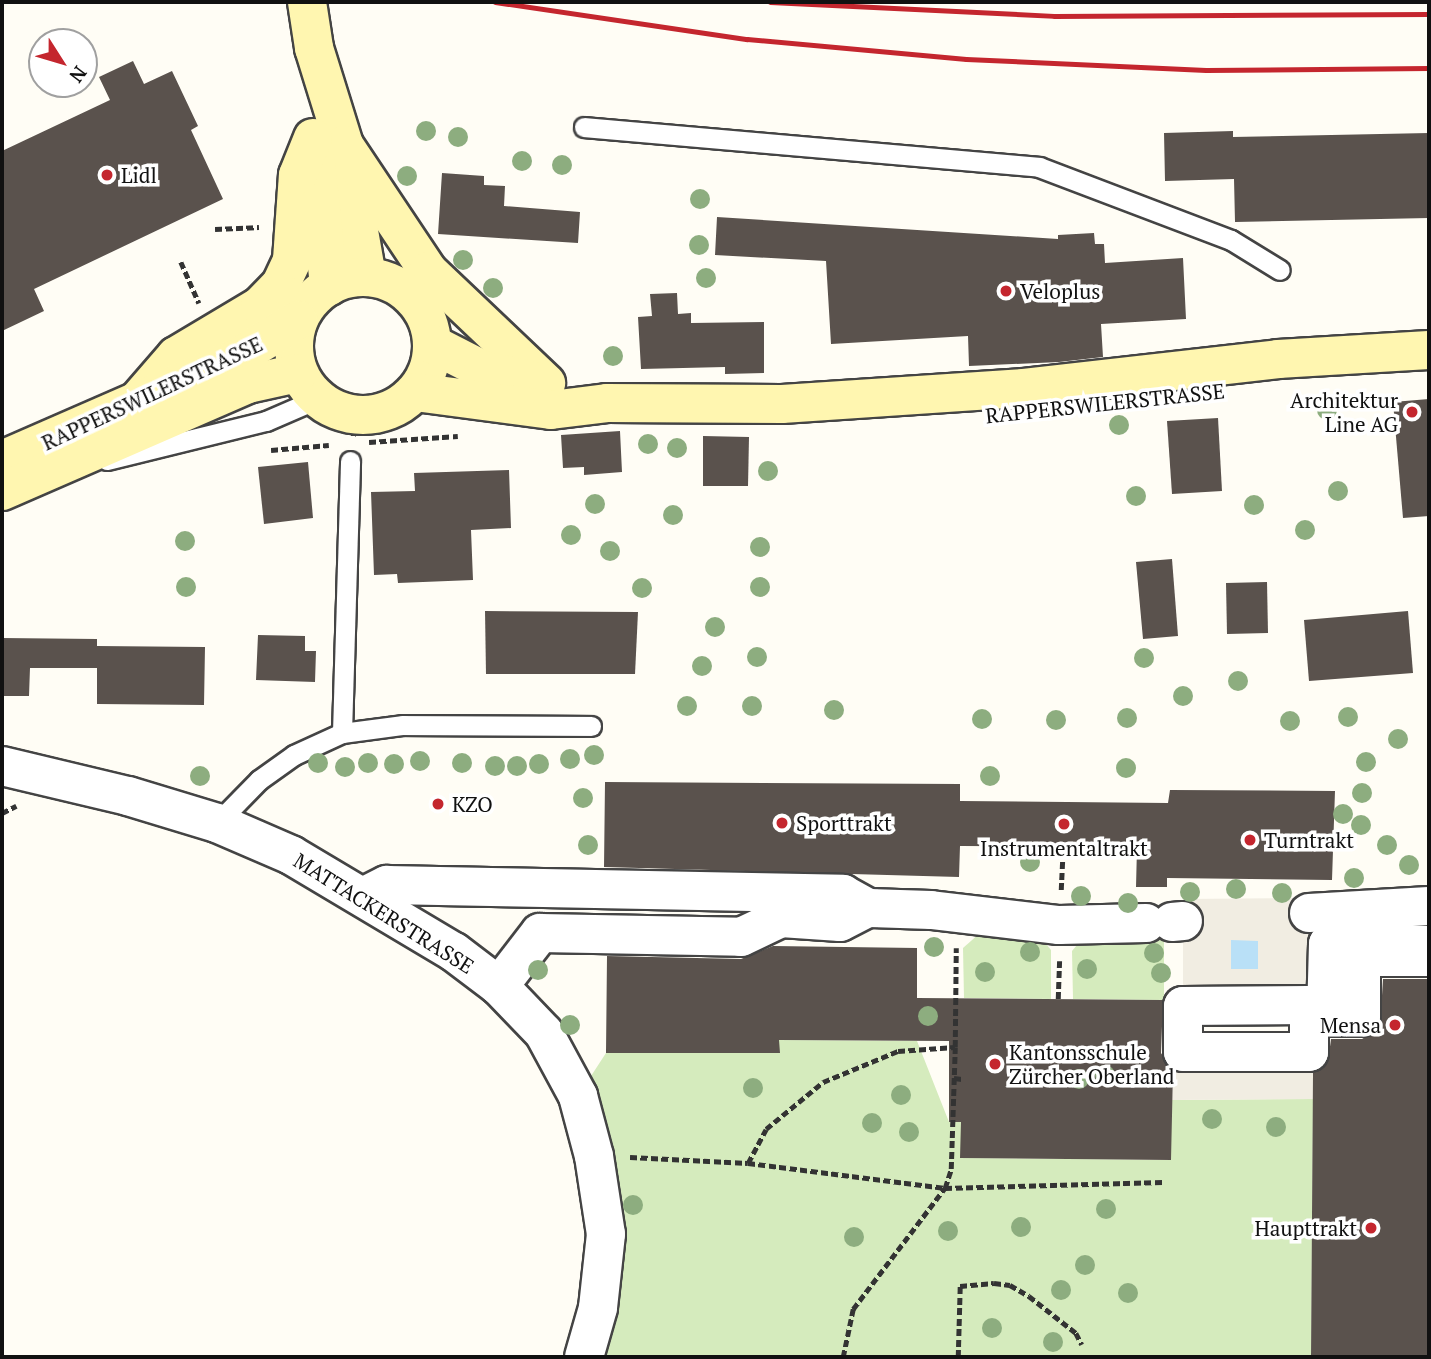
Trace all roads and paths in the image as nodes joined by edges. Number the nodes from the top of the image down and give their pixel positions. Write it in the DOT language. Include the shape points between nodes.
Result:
graph roads {
  1 [pos="307,2"];
  2 [pos="584,127"];
  3 [pos="328,141"];
  4 [pos="264,227"];
  5 [pos="215,229"];
  6 [pos="181,262"];
  7 [pos="1280,270"];
  8 [pos="367,277"];
  9 [pos="329,286"];
  10 [pos="201,307"];
  11 [pos="298,320"];
  12 [pos="432,344"];
  13 [pos="1429,349"];
  14 [pos="1429,376"];
  15 [pos="547,383"];
  16 [pos="308,386"];
  17 [pos="415,392"];
  18 [pos="138,400"];
  19 [pos="607,403"];
  20 [pos="782,404"];
  21 [pos="466,436"];
  22 [pos="352,442"];
  23 [pos="262,451"];
  24 [pos="2,460"];
  25 [pos="2,491"];
  26 [pos="591,726"];
  27 [pos="342,733"];
  28 [pos="2,766"];
  29 [pos="217,823"];
  30 [pos="1063,847"];
  31 [pos="1060,895"];
  32 [pos="363,897"];
  33 [pos="1429,906"];
  34 [pos="868,908"];
  35 [pos="1309,913"];
  36 [pos="956,915"];
  37 [pos="1167,922"];
  38 [pos="1429,944"];
  39 [pos="1429,957"];
  40 [pos="499,986"];
  41 [pos="955,1047"];
  42 [pos="954,1078"];
  43 [pos="962,1079"];
  44 [pos="594,1156"];
  45 [pos="748,1163"];
  46 [pos="1163,1182"];
  47 [pos="945,1188"];
  48 [pos="1082,1345"];
  49 [pos="584,1357"];
  50 [pos="843,1357"];
  51 [pos="958,1357"];
  1 -- 3 [label="main road"];
  2 -- 7 [label="lane" via="1039,167 1231,240"];
  3 -- 8 [label="main road"];
  3 -- 9 [label="main road"];
  3 -- 15 [label="main road" via="428,271"];
  3 -- 18 [label="main road" via="298,175 292,260 281,284 260,306 177,356"];
  4 -- 5 [label="path"];
  6 -- 10 [label="path"];
  8 -- 9 [label="main road"];
  8 -- 12 [label="main road" via="387,281 412,298 429,324"];
  9 -- 11 [label="main road" via="311,300"];
  11 -- 16 [label="main road" via="293,347"];
  11 -- 18 [label="main road, RAPPERSWILERSTRASSE" via="236,358"];
  12 -- 15 [label="main road, RAPPERSWILERSTRASSE" via="483,370"];
  12 -- 17 [label="main road" via="425,378"];
  13 -- 20 [label="main road, RAPPERSWILERSTRASSE" via="1278,359 1024,388"];
  14 -- 20 [label="main road, RAPPERSWILERSTRASSE" via="1280,384 1062,411 952,418 862,417"];
  15 -- 19 [label="main road, RAPPERSWILERSTRASSE"];
  16 -- 22 [label="main road"];
  16 -- 25 [label="main road, RAPPERSWILERSTRASSE" via="248,384"];
  17 -- 19 [label="main road, RAPPERSWILERSTRASSE" via="551,410"];
  17 -- 22 [label="main road"];
  18 -- 24 [label="main road, RAPPERSWILERSTRASSE"];
  19 -- 20 [label="main road, RAPPERSWILERSTRASSE"];
  21 -- 22 [label="path"];
  22 -- 23 [label="path"];
  22 -- 27 [label="lane"];
  26 -- 27 [label="lane" via="403,724"];
  27 -- 29 [label="lane" via="294,755 259,780"];
  28 -- 29 [label="street, MATTACKERSTRASSE"];
  29 -- 32 [label="street, MATTACKERSTRASSE" via="291,855"];
  30 -- 31 [label="path"];
  32 -- 34 [label="street" via="387,885 816,893 843,894"];
  32 -- 40 [label="street, MATTACKERSTRASSE" via="454,952"];
  33 -- 35 [label="street"];
  34 -- 36 [label="street"];
  34 -- 40 [label="street" via="840,922 781,918 741,937 540,933"];
  36 -- 37 [label="street" via="1059,925"];
  36 -- 41 [label="path"];
  38 -- 39 [label="street" via="1328,944 1326,1017 1361,1017 1361,957"];
  40 -- 44 [label="street, MATTACKERSTRASSE" via="544,1033 578,1096"];
  41 -- 42 [label="path"];
  41 -- 45 [label="path" via="898,1051 823,1082 766,1129"];
  42 -- 43 [label="path"];
  42 -- 47 [label="path" via="951,1168"];
  44 -- 45 [label="path"];
  44 -- 49 [label="street, MATTACKERSTRASSE" via="606,1234 598,1308"];
  45 -- 47 [label="path"];
  46 -- 47 [label="path"];
  47 -- 50 [label="path" via="853,1309"];
  48 -- 51 [label="path" via="1076,1333 1010,1285 960,1286"];
}
